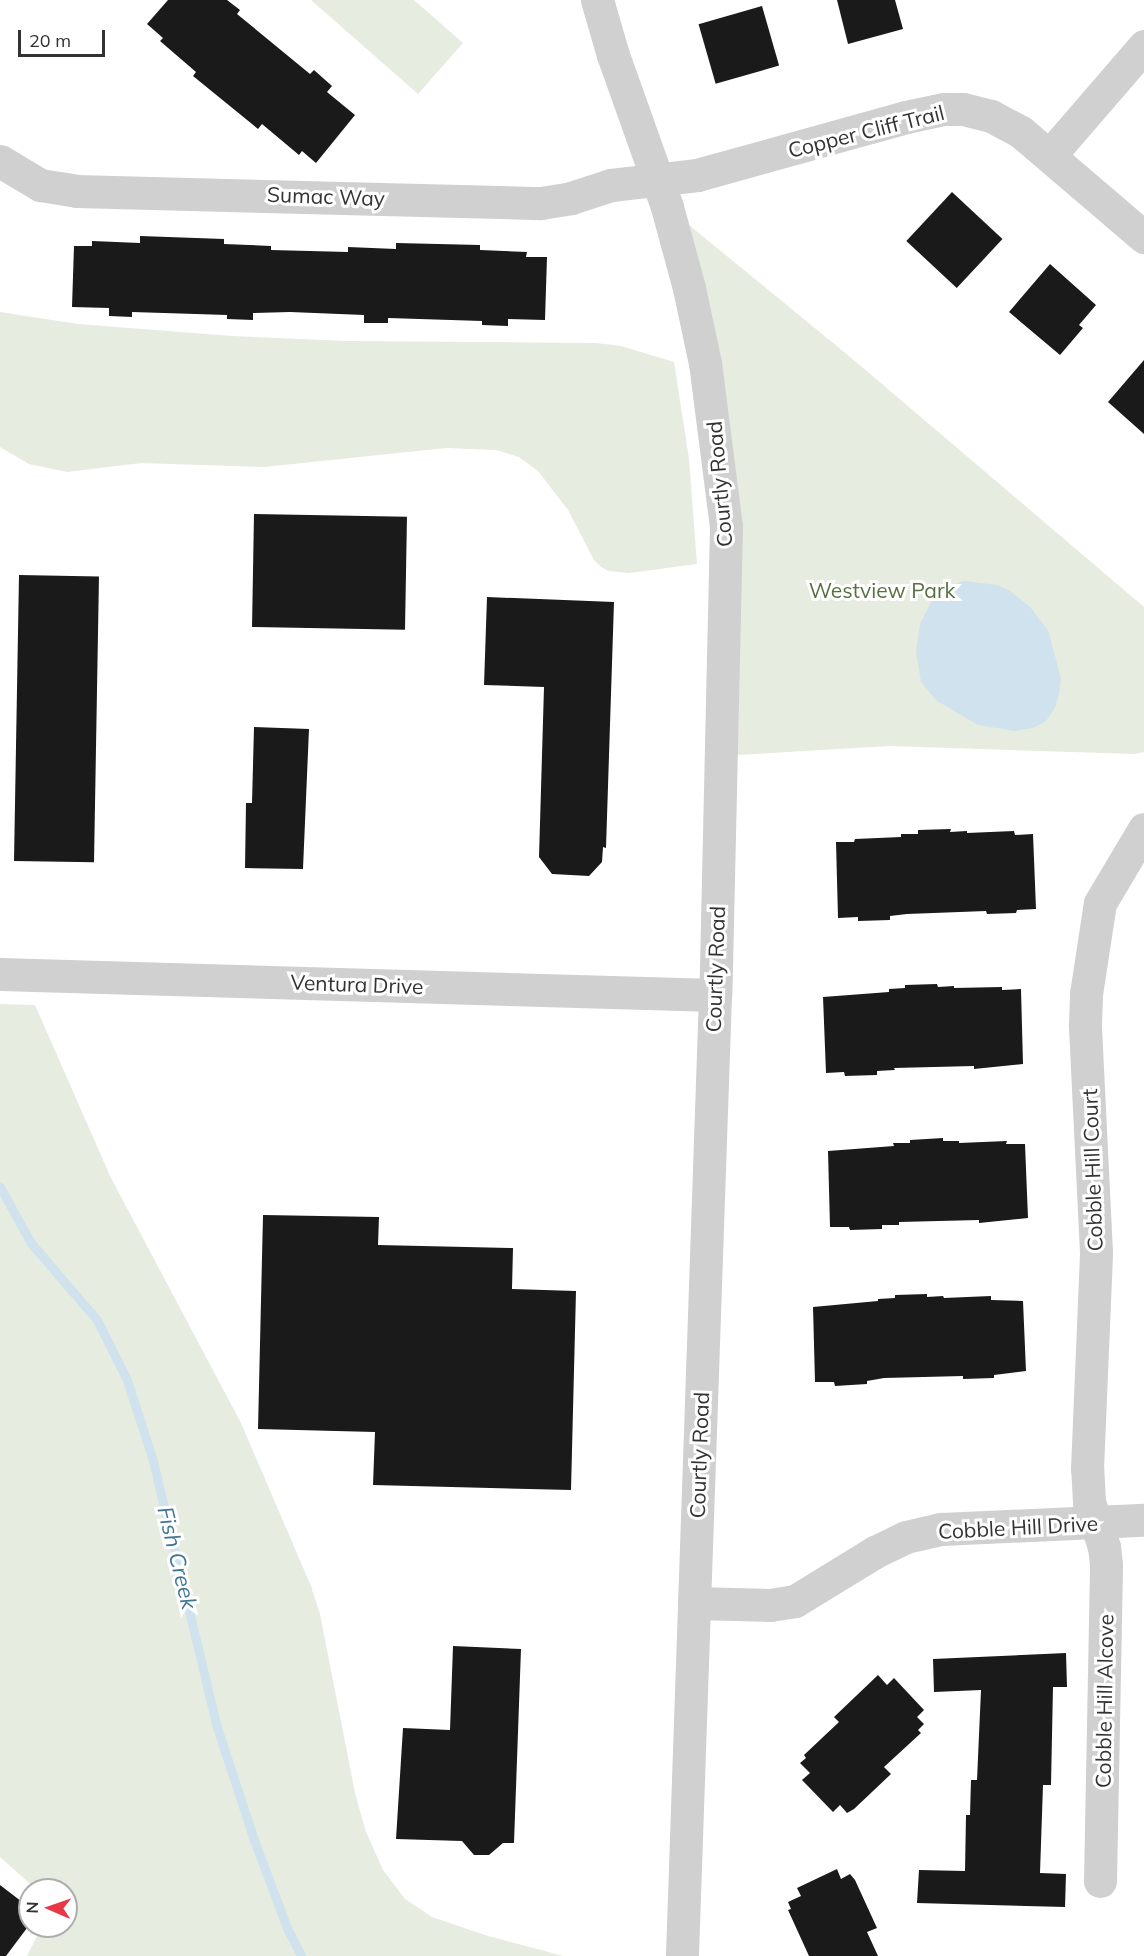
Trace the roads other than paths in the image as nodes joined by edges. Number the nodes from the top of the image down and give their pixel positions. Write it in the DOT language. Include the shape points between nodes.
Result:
graph roads {
  1 [pos="597,0"];
  2 [pos="1144,46"];
  3 [pos="1050,155"];
  4 [pos="0,161"];
  5 [pos="656,180"];
  6 [pos="1144,237"];
  7 [pos="1144,829"];
  8 [pos="0,974"];
  9 [pos="715,995"];
  10 [pos="1144,1520"];
  11 [pos="1096,1524"];
  12 [pos="694,1603"];
  13 [pos="1100,1881"];
  14 [pos="682,1956"];
  1 -- 5 [label="street, Courtly Road"];
  2 -- 3 [label="street"];
  3 -- 5 [label="street, Copper Cliff Trail" via="1002,120 973,110 944,109 697,175"];
  3 -- 6 [label="street, Copper Cliff Trail"];
  4 -- 5 [label="street, Sumac Way" via="40,185 76,192 542,202 612,185"];
  5 -- 9 [label="street, Courtly Road" via="689,288 705,363 726,526"];
  7 -- 11 [label="street, Cobble Hill Court" via="1100,903 1086,994 1096,1252 1087,1469 1089,1502"];
  8 -- 9 [label="street, Ventura Drive"];
  9 -- 12 [label="street, Courtly Road"];
  10 -- 11 [label="street, Cobble Hill Drive"];
  11 -- 12 [label="street, Cobble Hill Drive" via="942,1529 906,1537 885,1547 795,1601 770,1605"];
  11 -- 13 [label="street, Cobble Hill Alcove" via="1106,1565"];
  12 -- 14 [label="street, Courtly Road"];
}
